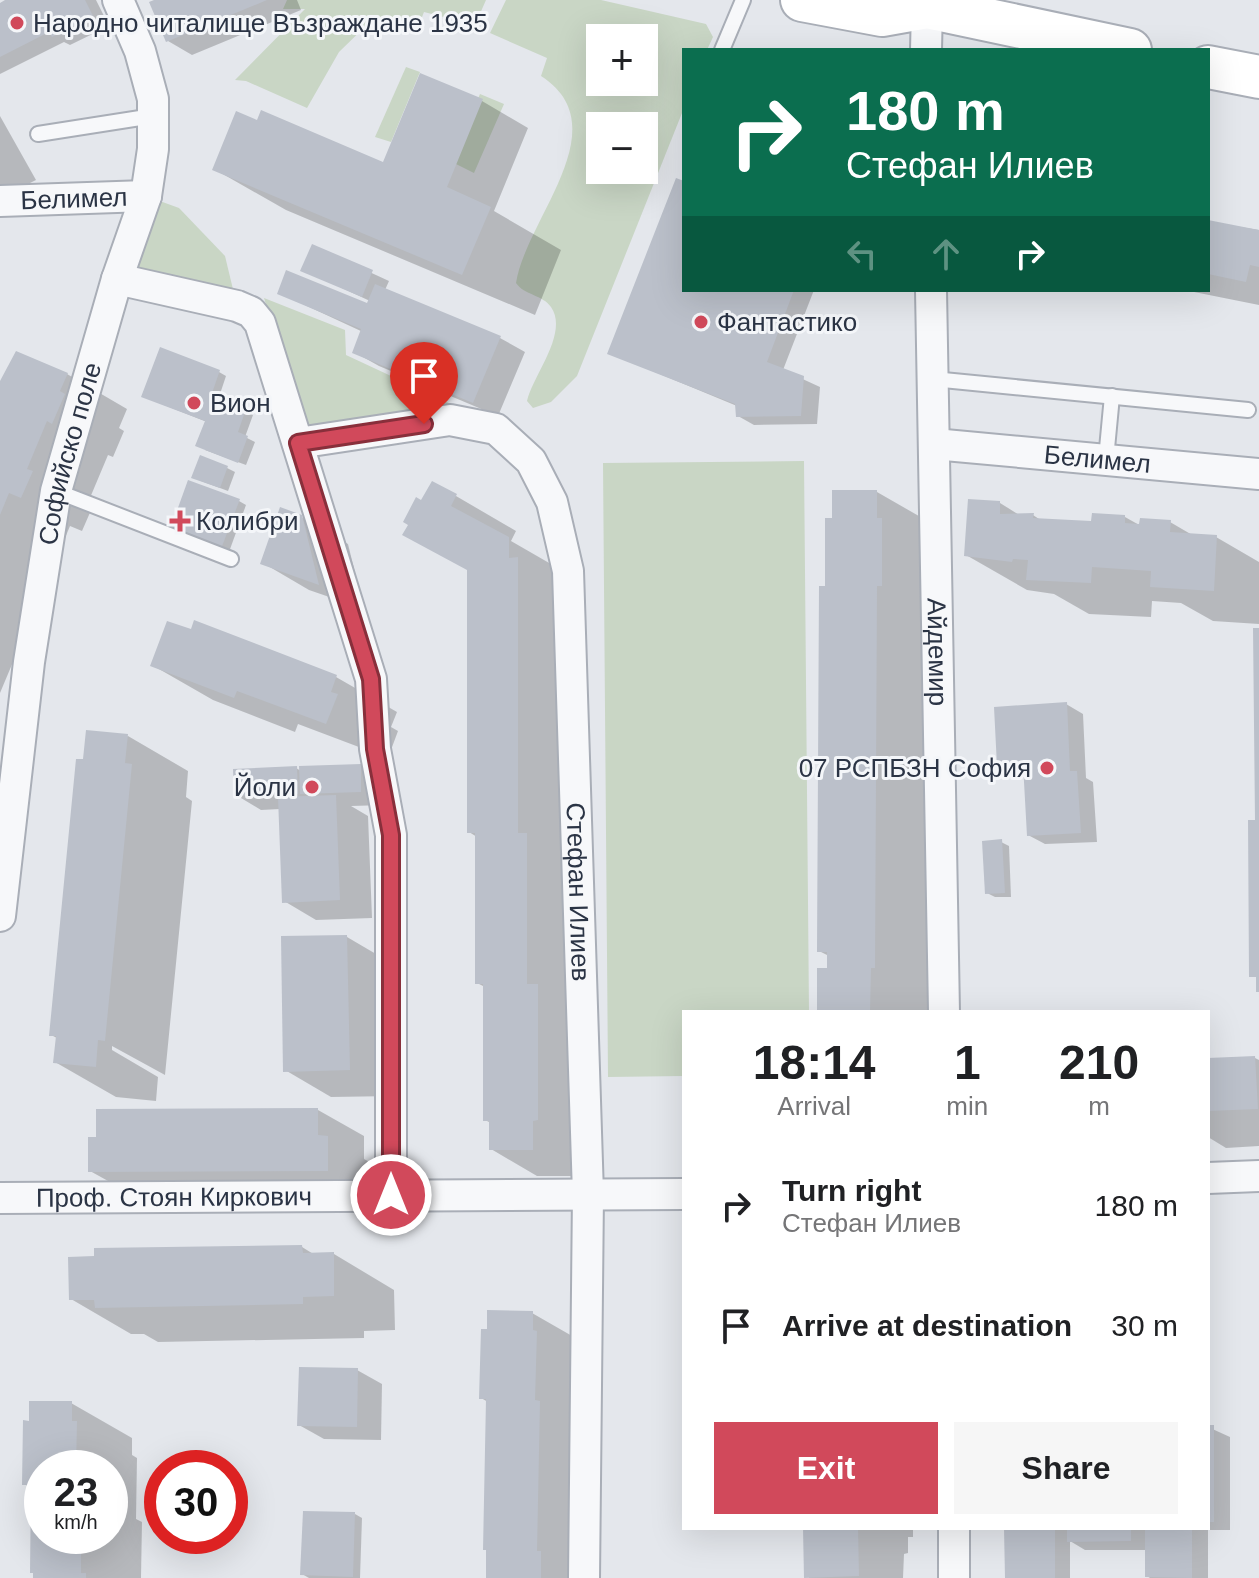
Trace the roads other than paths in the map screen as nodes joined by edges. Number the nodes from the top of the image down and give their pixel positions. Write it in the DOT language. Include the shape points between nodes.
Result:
graph roads {
  1 [pos="743,0"];
  2 [pos="802,0"];
  3 [pos="119,2"];
  4 [pos="921,4"];
  5 [pos="723,48"];
  6 [pos="926,48"];
  7 [pos="1121,48"];
  8 [pos="1210,67"];
  9 [pos="1259,77"];
  10 [pos="153,116"];
  11 [pos="38,134"];
  12 [pos="146,196"];
  13 [pos="0,201"];
  14 [pos="117,279"];
  15 [pos="931,292"];
  16 [pos="933,379"];
  17 [pos="1112,396"];
  18 [pos="1248,410"];
  19 [pos="298,443"];
  20 [pos="934,444"];
  21 [pos="1106,459"];
  22 [pos="1259,474"];
  23 [pos="56,491"];
  24 [pos="231,559"];
  25 [pos="0,916"];
  26 [pos="944,1010"];
  27 [pos="1259,1176"];
  28 [pos="1210,1178"];
  29 [pos="588,1194"];
  30 [pos="682,1194"];
  31 [pos="391,1195"];
  32 [pos="0,1198"];
  33 [pos="954,1530"];
  34 [pos="584,1578"];
  35 [pos="954,1578"];
  1 -- 5 [label="lane"];
  2 -- 4 [label="main road" via="882,15"];
  3 -- 10 [label="street, Софийско поле" via="140,51"];
  4 -- 6 [label="street"];
  4 -- 7 [label="main road"];
  8 -- 9 [label="main road"];
  10 -- 11 [label="lane"];
  10 -- 12 [label="street, Софийско поле"];
  12 -- 13 [label="street, Белимел"];
  12 -- 14 [label="street, Софийско поле"];
  14 -- 19 [label="street" via="251,312 260,323"];
  14 -- 23 [label="street, Софийско поле"];
  15 -- 16 [label="street, Айдемир"];
  16 -- 17 [label="lane"];
  16 -- 20 [label="street, Айдемир"];
  17 -- 18 [label="lane"];
  17 -- 21 [label="lane"];
  19 -- 29 [label="street, Стефан Илиев" via="450,420 496,429 531,461 552,502 568,571"];
  19 -- 31 [label="street" via="371,679 375,749 391,835"];
  20 -- 21 [label="street, Белимел"];
  20 -- 26 [label="street, Айдемир"];
  21 -- 22 [label="street, Белимел"];
  23 -- 24 [label="lane"];
  23 -- 25 [label="street, Софийско поле" via="29,662"];
  27 -- 28 [label="street"];
  29 -- 30 [label="street, Проф. Стоян Киркович"];
  29 -- 31 [label="street, Проф. Стоян Киркович"];
  29 -- 34 [label="street, Стефан Илиев"];
  31 -- 32 [label="street, Проф. Стоян Киркович"];
  33 -- 35 [label="street"];
}
